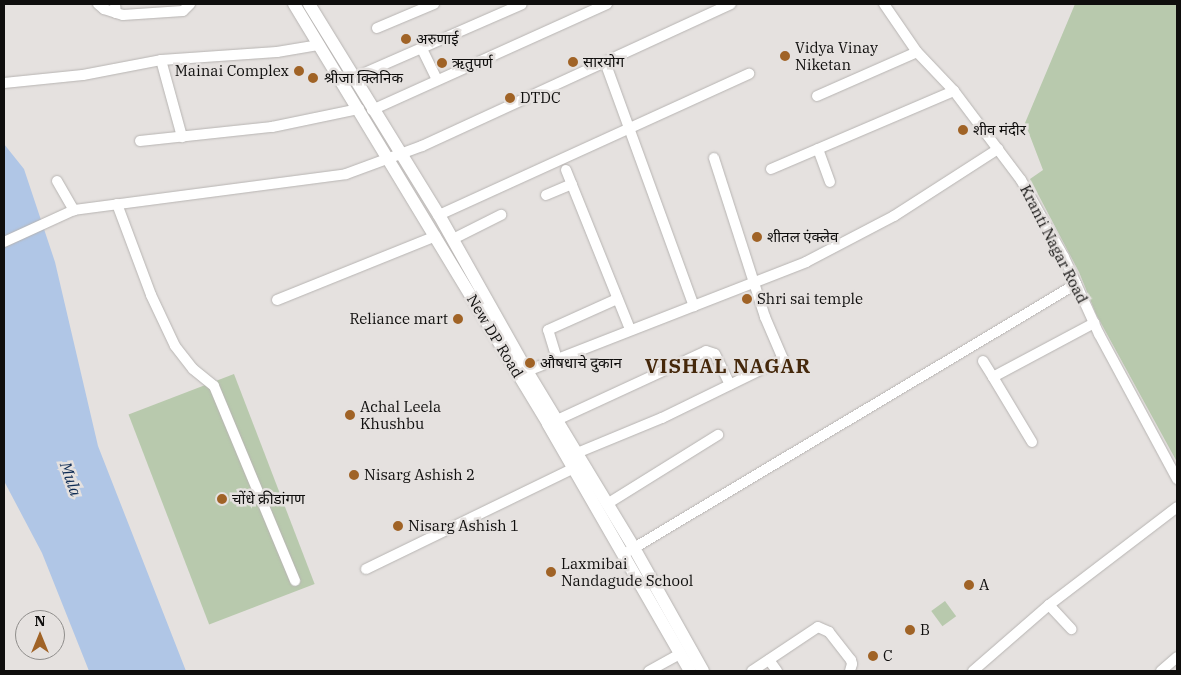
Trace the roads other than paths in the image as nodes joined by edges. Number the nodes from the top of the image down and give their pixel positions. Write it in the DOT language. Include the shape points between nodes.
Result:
graph roads {
  1 [pos="98,4"];
  2 [pos="190,4"];
  3 [pos="294,4"];
  4 [pos="434,4"];
  5 [pos="522,4"];
  6 [pos="607,4"];
  7 [pos="731,4"];
  8 [pos="884,4"];
  9 [pos="314,5"];
  10 [pos="115,8"];
  11 [pos="377,28"];
  12 [pos="318,45"];
  13 [pos="422,49"];
  14 [pos="917,52"];
  15 [pos="161,60"];
  16 [pos="605,62"];
  17 [pos="750,74"];
  18 [pos="353,78"];
  19 [pos="437,80"];
  20 [pos="4,83"];
  21 [pos="954,91"];
  22 [pos="817,96"];
  23 [pos="359,108"];
  24 [pos="372,110"];
  25 [pos="630,127"];
  26 [pos="182,137"];
  27 [pos="140,142"];
  28 [pos="818,149"];
  29 [pos="998,149"];
  30 [pos="395,157"];
  31 [pos="714,158"];
  32 [pos="771,169"];
  33 [pos="566,170"];
  34 [pos="57,181"];
  35 [pos="830,182"];
  36 [pos="572,184"];
  37 [pos="546,195"];
  38 [pos="117,204"];
  39 [pos="74,210"];
  40 [pos="439,215"];
  41 [pos="501,215"];
  42 [pos="436,236"];
  43 [pos="453,239"];
  44 [pos="4,242"];
  45 [pos="754,283"];
  46 [pos="1076,284"];
  47 [pos="617,299"];
  48 [pos="277,300"];
  49 [pos="694,306"];
  50 [pos="1094,323"];
  51 [pos="630,329"];
  52 [pos="557,359"];
  53 [pos="983,361"];
  54 [pos="527,371"];
  55 [pos="993,377"];
  56 [pos="730,385"];
  57 [pos="557,420"];
  58 [pos="718,436"];
  59 [pos="1032,442"];
  60 [pos="577,453"];
  61 [pos="574,468"];
  62 [pos="1177,479"];
  63 [pos="607,504"];
  64 [pos="1177,507"];
  65 [pos="629,551"];
  66 [pos="366,569"];
  67 [pos="295,580"];
  68 [pos="1049,605"];
  69 [pos="1071,629"];
  70 [pos="680,654"];
  71 [pos="1177,657"];
  72 [pos="769,660"];
  73 [pos="649,671"];
  74 [pos="690,671"];
  75 [pos="703,671"];
  76 [pos="752,671"];
  77 [pos="777,671"];
  78 [pos="850,671"];
  79 [pos="973,671"];
  80 [pos="1161,671"];
  1 -- 10 [label="street" via="104,9"];
  2 -- 10 [label="street" via="183,11 123,15"];
  3 -- 12 [label="main road, New DP Road"];
  4 -- 11 [label="street"];
  5 -- 13 [label="street"];
  6 -- 19 [label="street"];
  7 -- 16 [label="street"];
  8 -- 14 [label="street, Kranti Nagar Road"];
  9 -- 18 [label="main road, New DP Road"];
  12 -- 15 [label="street" via="276,52"];
  12 -- 23 [label="main road, New DP Road"];
  13 -- 18 [label="street"];
  13 -- 19 [label="street"];
  14 -- 21 [label="street, Kranti Nagar Road"];
  14 -- 22 [label="street"];
  15 -- 20 [label="street" via="83,75"];
  15 -- 26 [label="street"];
  16 -- 25 [label="street"];
  16 -- 30 [label="street"];
  17 -- 25 [label="street"];
  18 -- 24 [label="main road, New DP Road"];
  19 -- 24 [label="street"];
  21 -- 28 [label="street"];
  21 -- 29 [label="street, Kranti Nagar Road"];
  23 -- 26 [label="street" via="272,127"];
  23 -- 30 [label="main road, New DP Road"];
  24 -- 30 [label="main road, New DP Road"];
  25 -- 40 [label="street"];
  25 -- 49 [label="street"];
  26 -- 27 [label="street"];
  28 -- 32 [label="street"];
  28 -- 35 [label="street"];
  29 -- 45 [label="street" via="894,216 806,262"];
  29 -- 46 [label="street, Kranti Nagar Road" via="1039,210"];
  30 -- 38 [label="street" via="346,174"];
  30 -- 40 [label="main road, New DP Road"];
  30 -- 42 [label="main road, New DP Road"];
  31 -- 45 [label="street"];
  33 -- 36 [label="street"];
  34 -- 39 [label="street"];
  36 -- 37 [label="street"];
  36 -- 47 [label="street"];
  38 -- 39 [label="street"];
  38 -- 67 [label="street" via="151,294 175,346 193,370 214,386"];
  39 -- 44 [label="street"];
  40 -- 43 [label="main road, New DP Road"];
  41 -- 43 [label="street"];
  42 -- 48 [label="street"];
  42 -- 61 [label="main road, New DP Road"];
  43 -- 54 [label="main road, New DP Road"];
  45 -- 49 [label="street"];
  45 -- 56 [label="street" via="783,359"];
  46 -- 50 [label="street, Kranti Nagar Road"];
  46 -- 65 [label="street"];
  47 -- 51 [label="street"];
  47 -- 52 [label="street" via="548,330"];
  49 -- 51 [label="street"];
  50 -- 55 [label="street"];
  50 -- 62 [label="street, Kranti Nagar Road"];
  51 -- 52 [label="street"];
  52 -- 54 [label="street"];
  53 -- 55 [label="street"];
  54 -- 57 [label="main road, New DP Road"];
  55 -- 59 [label="street"];
  56 -- 57 [label="street" via="715,354 706,351"];
  56 -- 60 [label="street" via="662,418"];
  57 -- 60 [label="main road, New DP Road"];
  58 -- 63 [label="street"];
  60 -- 63 [label="main road, New DP Road"];
  61 -- 65 [label="main road, New DP Road"];
  61 -- 66 [label="street"];
  63 -- 65 [label="main road, New DP Road"];
  64 -- 68 [label="street"];
  65 -- 70 [label="main road, New DP Road"];
  65 -- 75 [label="main road, New DP Road"];
  68 -- 69 [label="street"];
  68 -- 79 [label="street"];
  70 -- 73 [label="street"];
  70 -- 74 [label="main road, New DP Road"];
  71 -- 80 [label="street"];
  72 -- 76 [label="street"];
  72 -- 77 [label="street"];
  72 -- 78 [label="street" via="818,627 829,632 850,660"];
}
